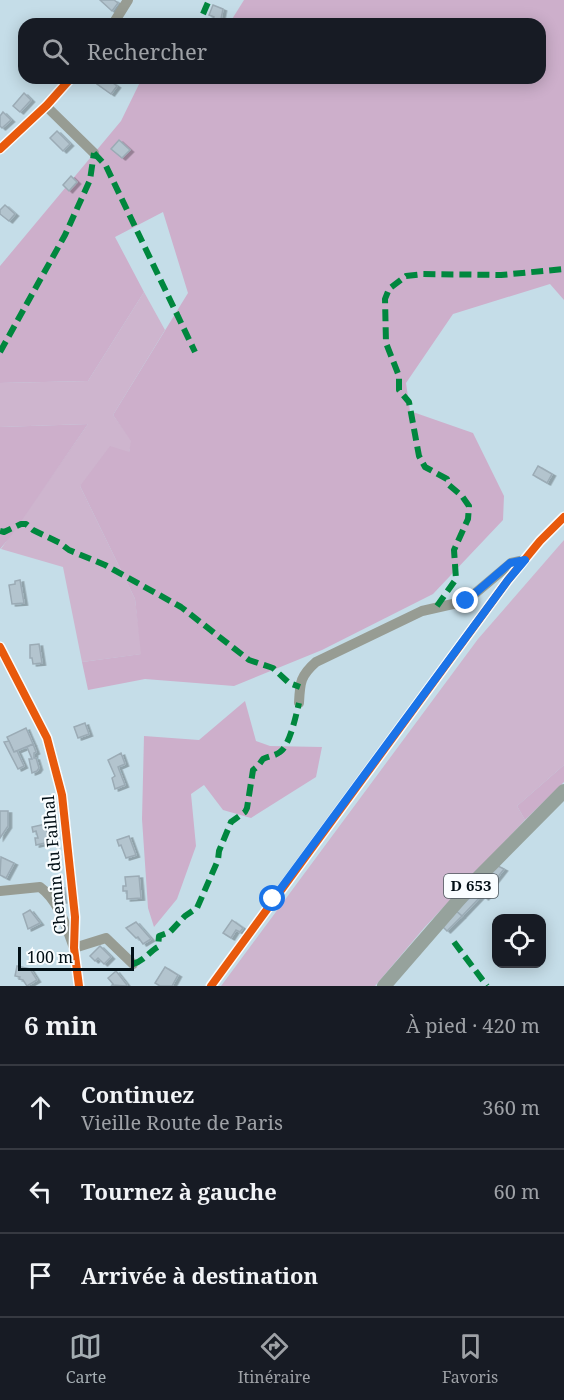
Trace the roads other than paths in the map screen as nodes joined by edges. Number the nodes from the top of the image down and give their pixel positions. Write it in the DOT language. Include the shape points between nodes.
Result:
graph roads {
  1 [pos="128,0"];
  2 [pos="118,18"];
  3 [pos="66,84"];
  4 [pos="46,106"];
  5 [pos="0,149"];
  6 [pos="94,153"];
  7 [pos="564,517"];
  8 [pos="525,560"];
  9 [pos="0,647"];
  10 [pos="298,703"];
  11 [pos="564,791"];
  12 [pos="0,891"];
  13 [pos="74,948"];
  14 [pos="133,964"];
  15 [pos="78,986"];
  16 [pos="211,986"];
  17 [pos="384,986"];
  1 -- 2 [label="street"];
  3 -- 4 [label="street"];
  4 -- 5 [label="street"];
  4 -- 6 [label="street"];
  7 -- 8 [label="street"];
  8 -- 10 [label="street" via="510,563 466,601 422,611 316,662 301,680"];
  8 -- 16 [label="street"];
  9 -- 13 [label="street, Chemin du Failhal" via="47,738 62,795 75,917"];
  11 -- 17 [label="main road, D 653" via="477,879"];
  12 -- 13 [label="street" via="40,887 50,895 62,916"];
  13 -- 14 [label="street" via="106,938"];
  13 -- 15 [label="street, Chemin du Failhal"];
}
